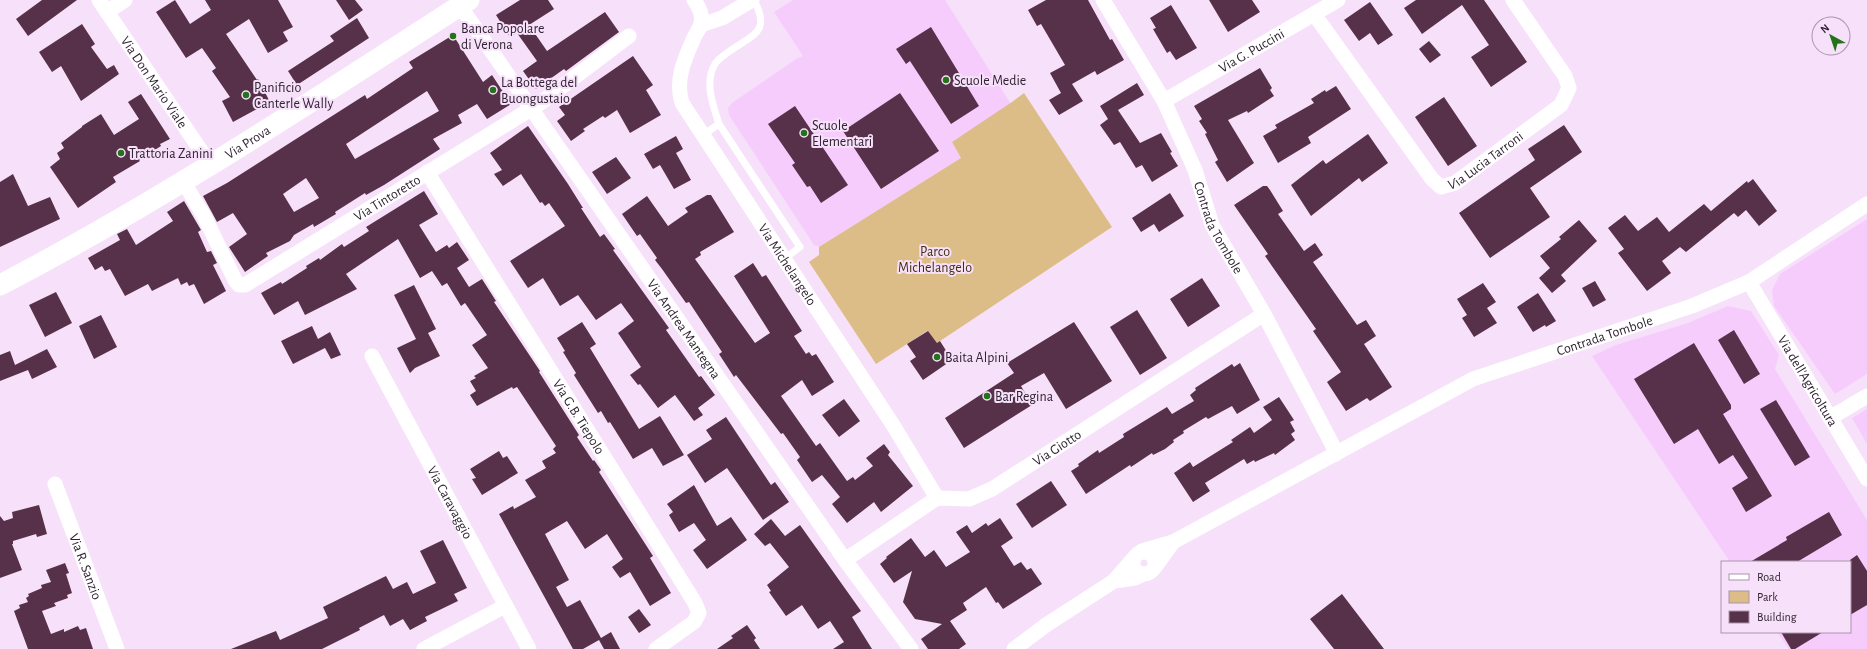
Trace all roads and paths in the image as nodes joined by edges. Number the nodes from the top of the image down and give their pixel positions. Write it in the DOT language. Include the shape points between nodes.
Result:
graph roads {
  1 [pos="125,0"];
  2 [pos="694,0"];
  3 [pos="753,0"];
  4 [pos="1103,0"];
  5 [pos="1338,0"];
  6 [pos="1513,0"];
  7 [pos="464,3"];
  8 [pos="103,6"];
  9 [pos="1314,14"];
  10 [pos="701,25"];
  11 [pos="628,36"];
  12 [pos="1164,101"];
  13 [pos="530,110"];
  14 [pos="719,124"];
  15 [pos="703,135"];
  16 [pos="210,164"];
  17 [pos="427,172"];
  18 [pos="183,181"];
  19 [pos="1867,204"];
  20 [pos="784,259"];
  21 [pos="1749,282"];
  22 [pos="0,286"];
  23 [pos="1264,314"];
  24 [pos="372,356"];
  25 [pos="1867,396"];
  26 [pos="1830,418"];
  27 [pos="1336,454"];
  28 [pos="1867,479"];
  29 [pos="55,484"];
  30 [pos="937,498"];
  31 [pos="1173,542"];
  32 [pos="1138,555"];
  33 [pos="845,560"];
  34 [pos="1149,570"];
  35 [pos="1114,581"];
  36 [pos="505,606"];
  37 [pos="117,649"];
  38 [pos="424,649"];
  39 [pos="528,649"];
  40 [pos="656,649"];
  41 [pos="911,649"];
  42 [pos="1014,649"];
  1 -- 8 [label="street"];
  2 -- 10 [label="street" via="702,15"];
  3 -- 10 [label="street" via="722,18"];
  3 -- 14 [label="lane" via="759,9 762,23 760,27 753,36 715,64 710,80 710,90"];
  4 -- 12 [label="street, Contrada Tombole"];
  5 -- 9 [label="street, Via G. Puccini"];
  6 -- 9 [label="street, Via Lucia Tarroni" via="1564,76 1569,88 1561,105 1455,183 1441,187 1432,179"];
  7 -- 13 [label="street, Via Andrea Mantegna"];
  7 -- 16 [label="main road, Via Prova"];
  8 -- 16 [label="street, Via Don Mario Viale"];
  9 -- 12 [label="street, Via G. Puccini"];
  10 -- 15 [label="street, Via Michelangelo" via="686,58 679,79 678,92 682,103"];
  11 -- 13 [label="street, Via Tintoretto"];
  12 -- 23 [label="street, Contrada Tombole" via="1195,170 1212,224"];
  13 -- 17 [label="street, Via Tintoretto"];
  13 -- 33 [label="street, Via Andrea Mantegna"];
  14 -- 15 [label="lane"];
  14 -- 20 [label="lane" via="800,247"];
  15 -- 20 [label="street, Via Michelangelo"];
  16 -- 18 [label="main road, Via Prova"];
  17 -- 18 [label="street, Via Tintoretto" via="245,285 239,285"];
  17 -- 40 [label="street, Via G.B. Tiepolo" via="695,603 699,612 694,622"];
  18 -- 22 [label="main road, Via Prova" via="79,243"];
  19 -- 21 [label="street, Contrada Tombole"];
  20 -- 30 [label="street, Via Michelangelo" via="893,425"];
  21 -- 26 [label="street, Via dell'Agricoltura"];
  21 -- 27 [label="street, Contrada Tombole" via="1692,306 1472,378"];
  23 -- 27 [label="street, Contrada Tombole"];
  23 -- 30 [label="street, Via Giotto" via="992,489 969,499"];
  24 -- 36 [label="street, Via Caravaggio"];
  25 -- 26 [label="street"];
  26 -- 28 [label="street, Via dell'Agricoltura"];
  27 -- 31 [label="street, Contrada Tombole"];
  29 -- 37 [label="street, Via R. Sanzio"];
  30 -- 33 [label="street"];
  31 -- 32 [label="street, Contrada Tombole"];
  31 -- 34 [label="street, Contrada Tombole"];
  32 -- 34 [label="street" via="1134,568"];
  32 -- 34 [label="street" via="1152,554 1155,560"];
  32 -- 35 [label="street"];
  33 -- 41 [label="street, Via Andrea Mantegna"];
  34 -- 35 [label="street" via="1135,578"];
  35 -- 42 [label="street"];
  36 -- 38 [label="street"];
  36 -- 39 [label="street, Via Caravaggio"];
}
